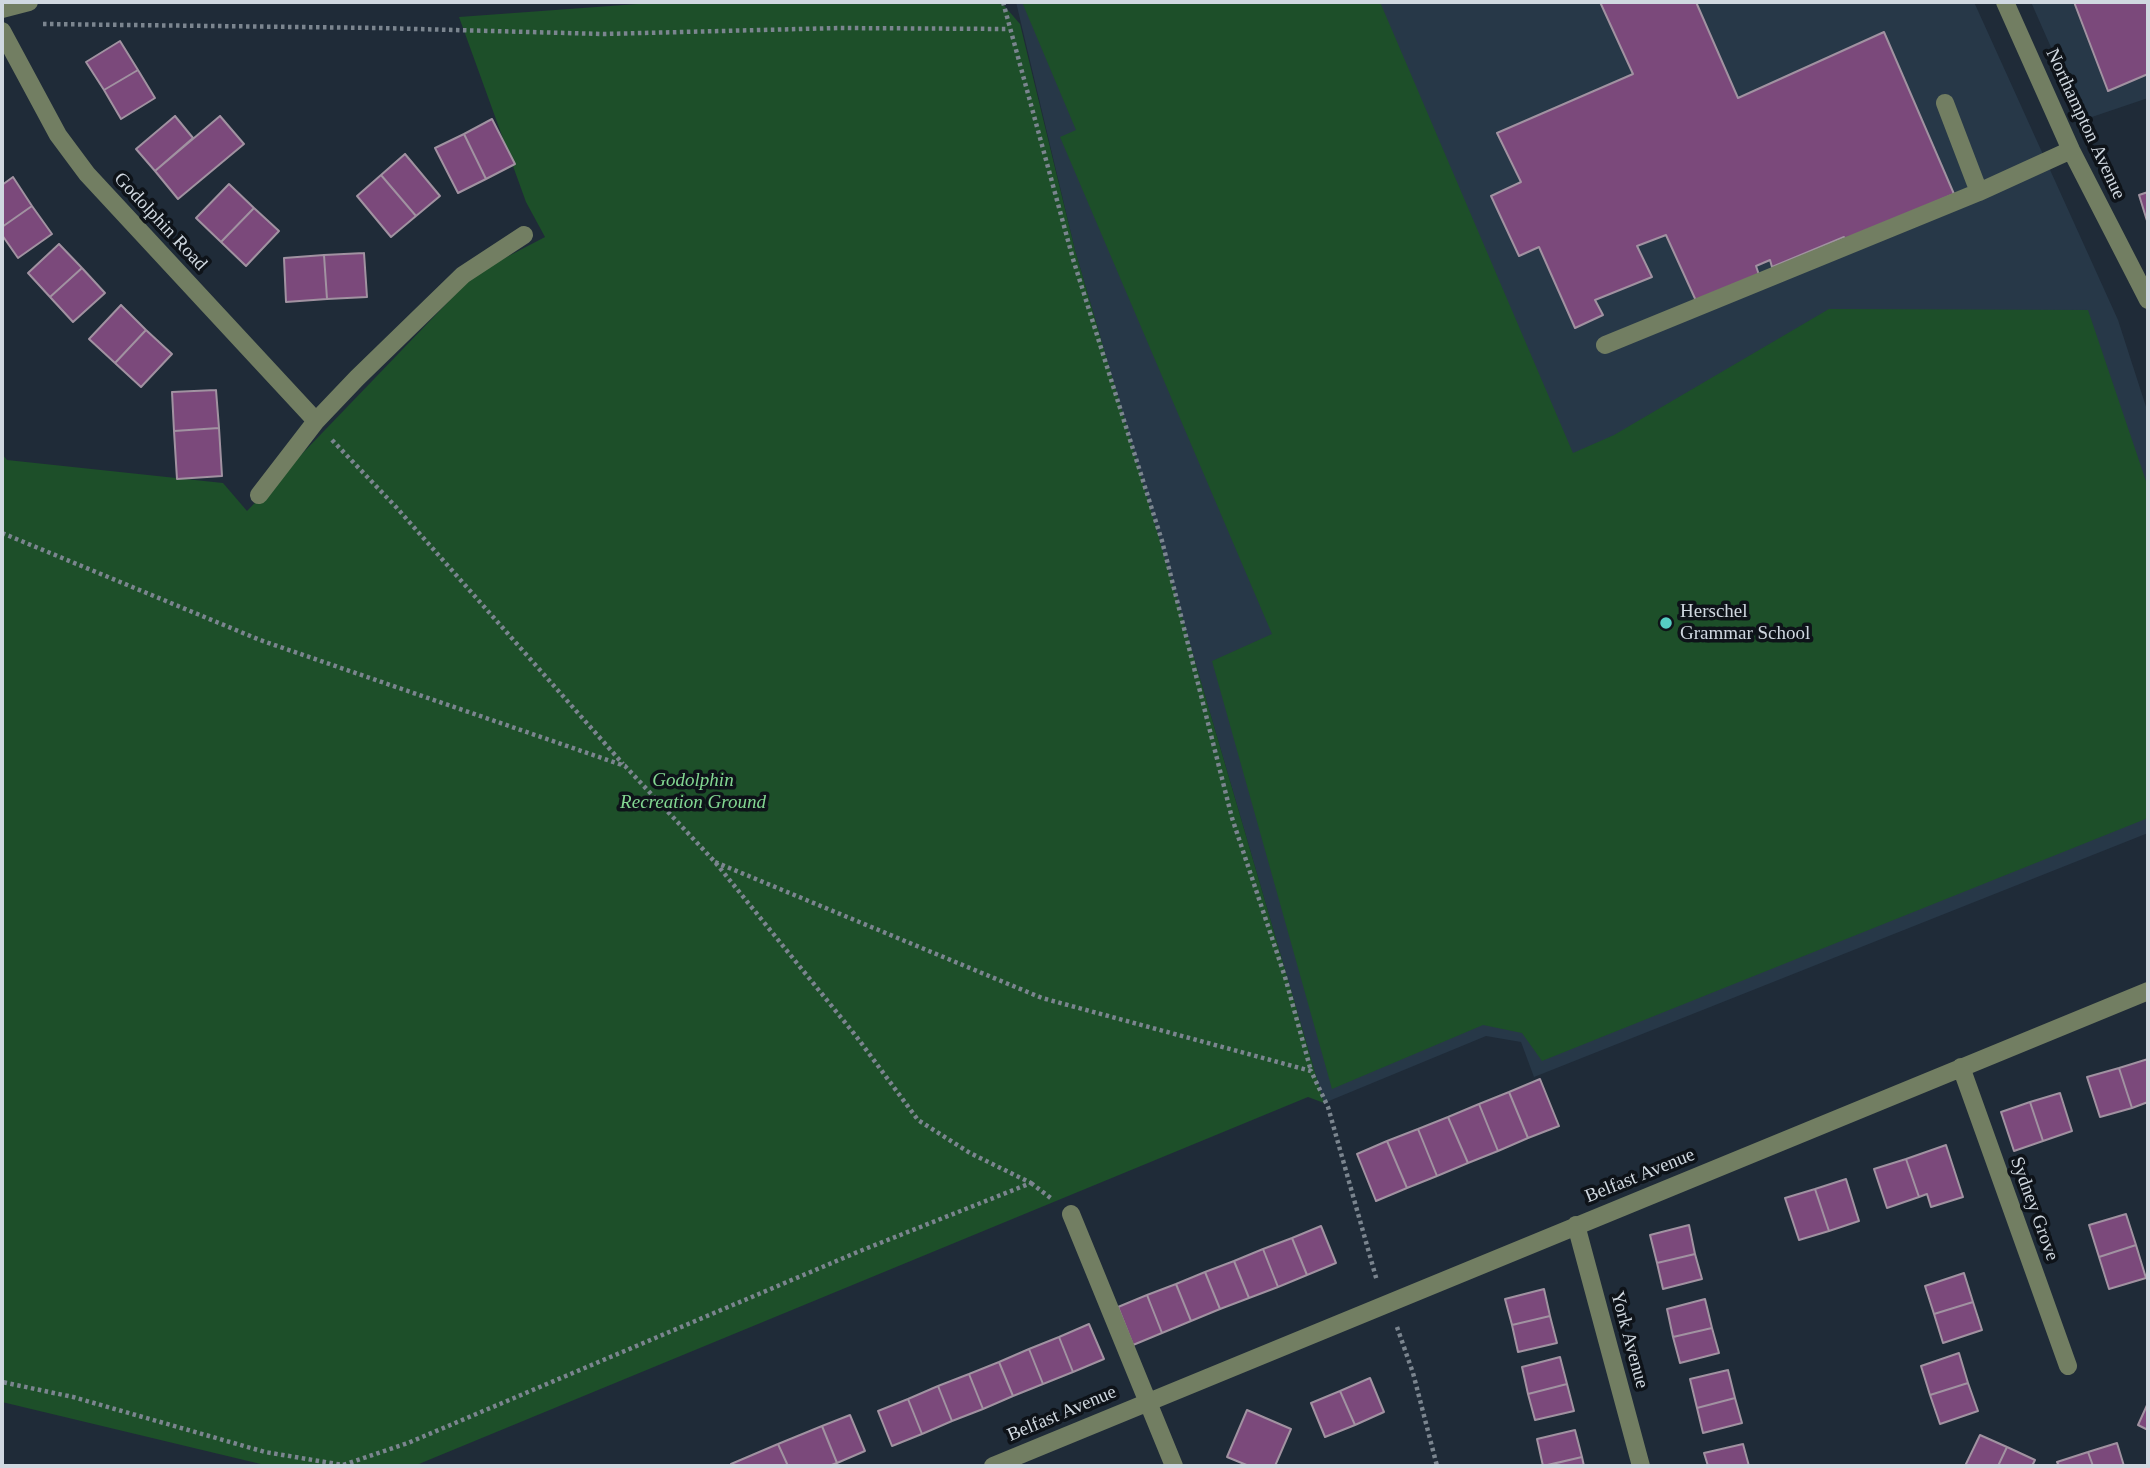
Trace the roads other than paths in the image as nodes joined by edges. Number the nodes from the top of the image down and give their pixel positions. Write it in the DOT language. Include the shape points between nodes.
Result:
graph roads {
  1 [pos="29,2"];
  2 [pos="2005,2"];
  3 [pos="2,9"];
  4 [pos="2,31"];
  5 [pos="1945,103"];
  6 [pos="2071,150"];
  7 [pos="1979,192"];
  8 [pos="524,235"];
  9 [pos="2148,300"];
  10 [pos="1605,345"];
  11 [pos="316,421"];
  12 [pos="259,495"];
  13 [pos="2148,991"];
  14 [pos="1961,1067"];
  15 [pos="1071,1214"];
  16 [pos="1576,1225"];
  17 [pos="2068,1366"];
  18 [pos="1148,1401"];
  19 [pos="993,1466"];
  20 [pos="1174,1466"];
  21 [pos="1641,1466"];
  1 -- 3 [label="street"];
  2 -- 6 [label="street, Northampton Avenue"];
  4 -- 11 [label="street, Godolphin Road" via="58,135 87,174"];
  5 -- 7 [label="street"];
  6 -- 7 [label="street"];
  6 -- 9 [label="street, Northampton Avenue"];
  7 -- 10 [label="street"];
  8 -- 11 [label="street" via="463,275"];
  11 -- 12 [label="street"];
  13 -- 14 [label="street, Belfast Avenue"];
  14 -- 16 [label="street, Belfast Avenue"];
  14 -- 17 [label="street, Sydney Grove"];
  15 -- 18 [label="street, Belfast Avenue"];
  16 -- 18 [label="street, Belfast Avenue"];
  16 -- 21 [label="street, York Avenue"];
  18 -- 19 [label="street, Belfast Avenue"];
  18 -- 20 [label="street"];
}
